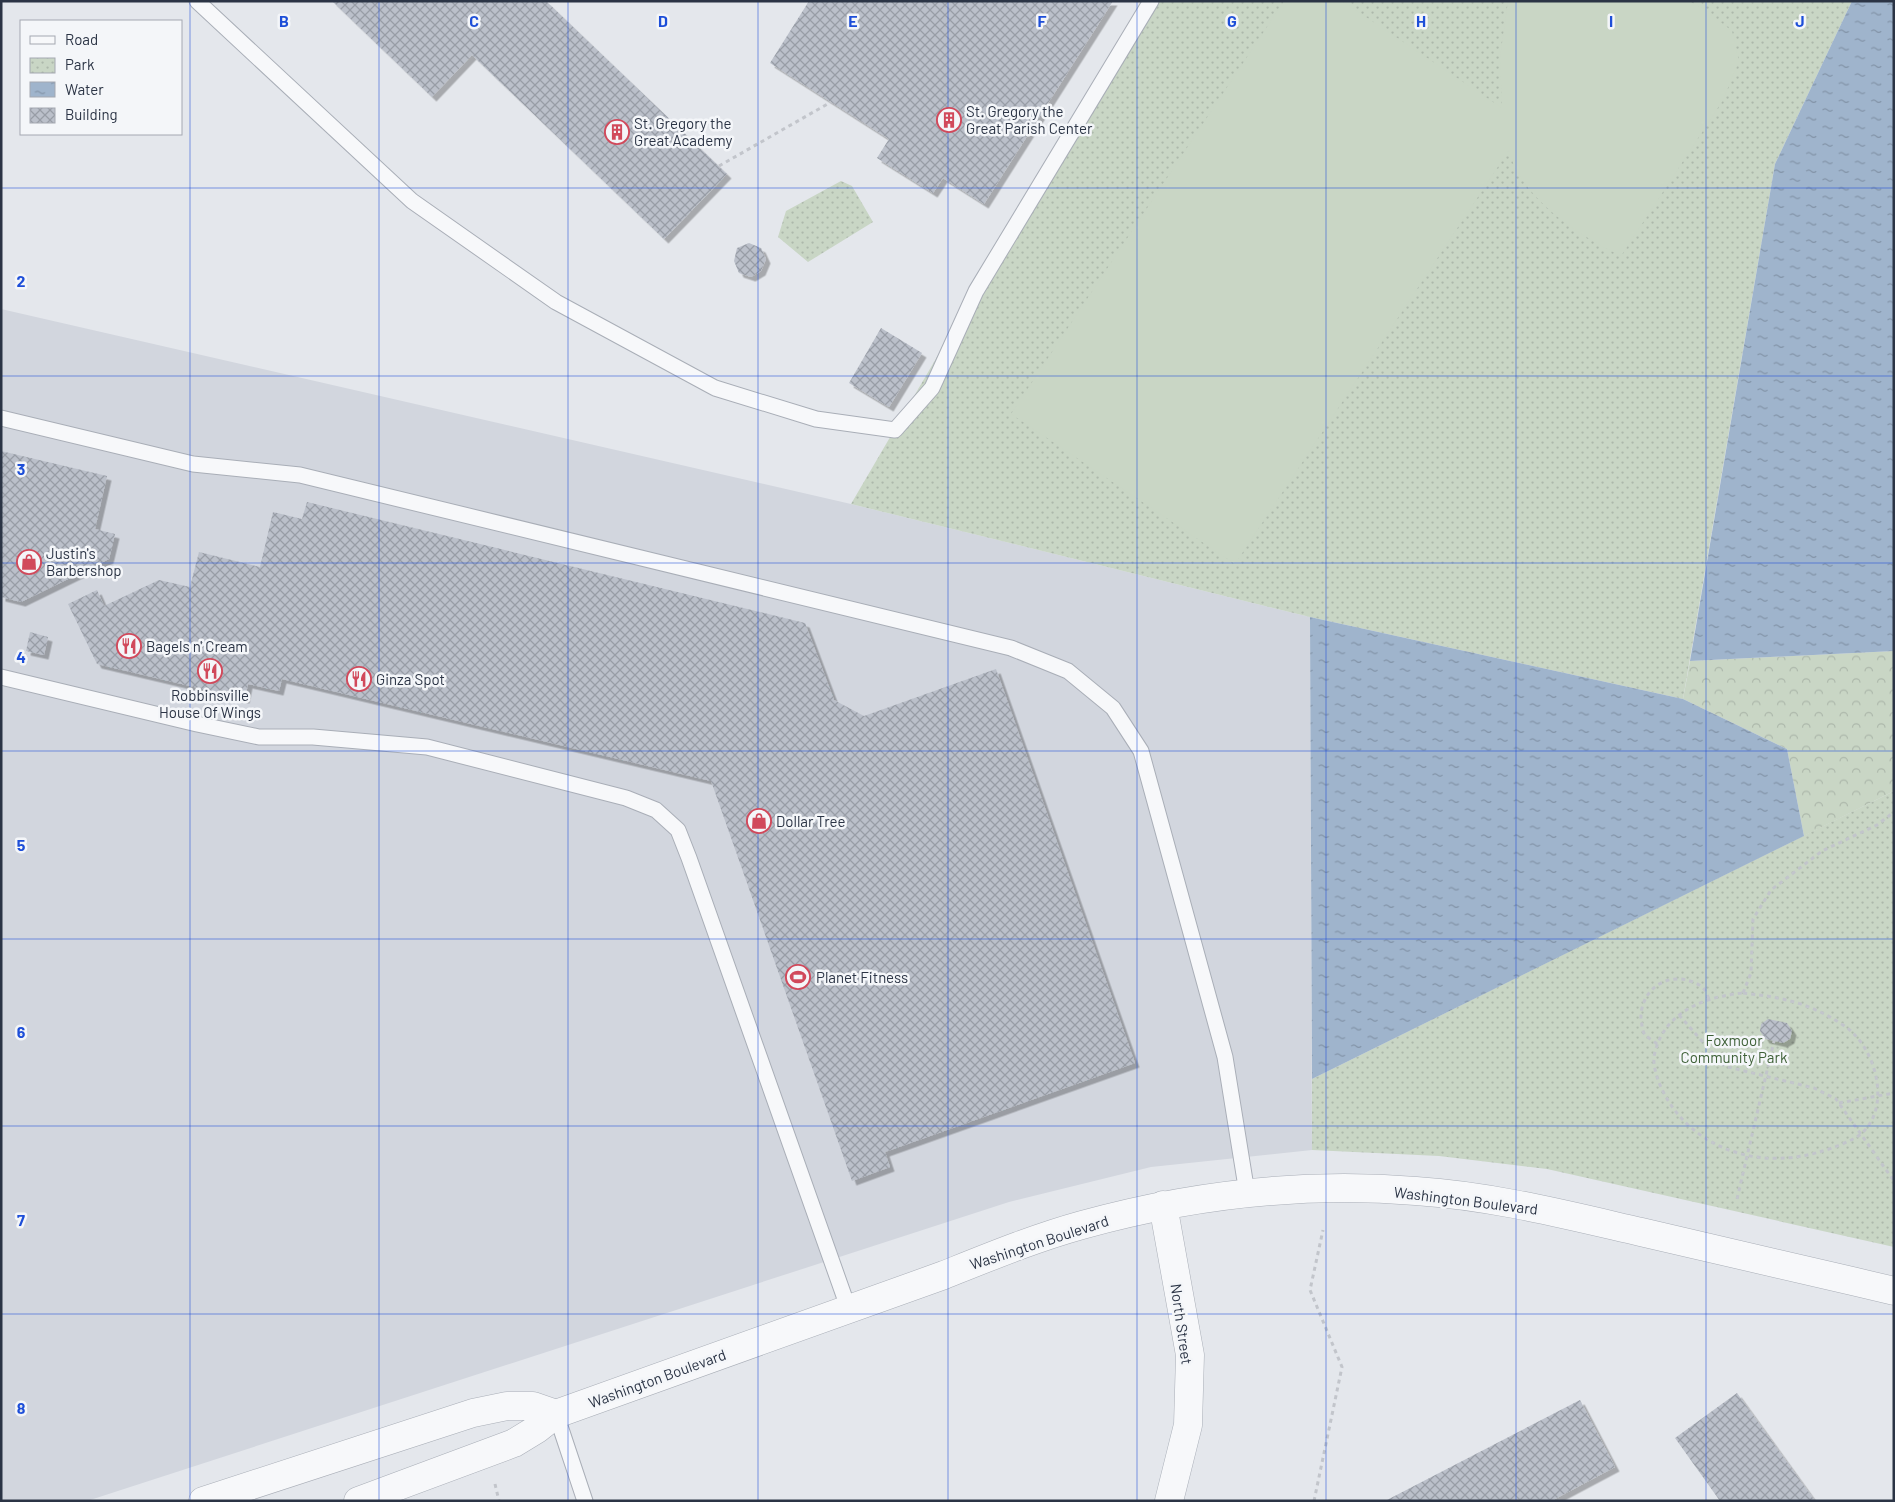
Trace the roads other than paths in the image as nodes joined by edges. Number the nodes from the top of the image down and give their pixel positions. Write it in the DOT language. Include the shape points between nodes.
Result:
graph roads {
  1 [pos="197,1"];
  2 [pos="1151,1"];
  3 [pos="1,418"];
  4 [pos="1,676"];
  5 [pos="1247,1193"];
  6 [pos="1163,1206"];
  7 [pos="1894,1291"];
  8 [pos="849,1310"];
  9 [pos="556,1414"];
  10 [pos="202,1501"];
  11 [pos="358,1501"];
  12 [pos="585,1501"];
  13 [pos="1169,1501"];
  1 -- 2 [label="lane" via="412,201 556,302 715,388 816,419 895,430 932,388 976,291"];
  3 -- 5 [label="lane" via="193,464 300,475 1011,648 1068,671 1113,708 1141,751 1225,1057"];
  4 -- 8 [label="lane" via="260,737 312,737 427,747 626,798 656,810 678,830 689,858"];
  5 -- 6 [label="street, Washington Boulevard"];
  5 -- 7 [label="street, Washington Boulevard" via="1332,1188 1416,1191 1517,1203"];
  6 -- 8 [label="street, Washington Boulevard" via="1081,1225"];
  6 -- 13 [label="street, North Street" via="1190,1355 1188,1425"];
  8 -- 9 [label="street, Washington Boulevard"];
  9 -- 10 [label="street" via="533,1406 507,1406 473,1413"];
  9 -- 11 [label="street, Washington Boulevard" via="514,1443"];
  9 -- 12 [label="lane"];
}
